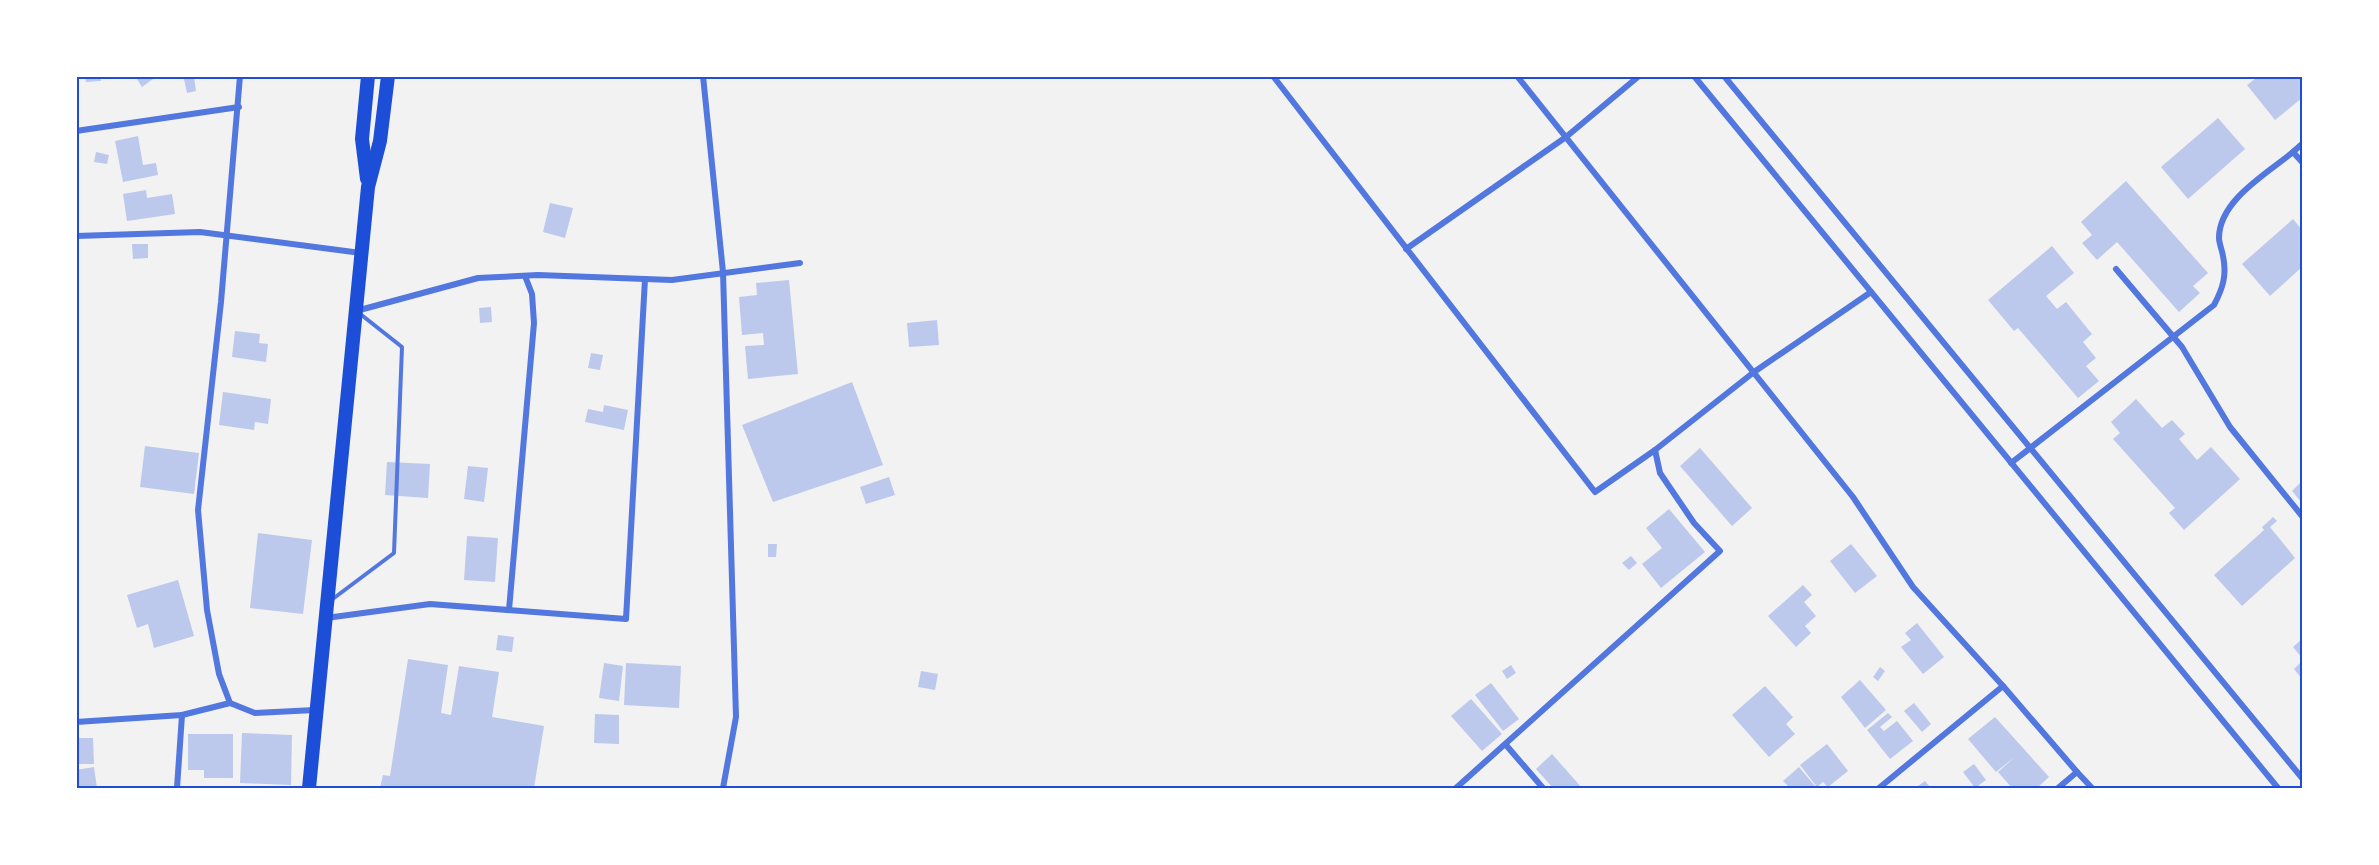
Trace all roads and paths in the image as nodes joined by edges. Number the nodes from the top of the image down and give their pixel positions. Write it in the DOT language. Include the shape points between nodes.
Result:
graph roads {
  1 [pos="240,76"];
  2 [pos="368,76"];
  3 [pos="388,76"];
  4 [pos="703,76"];
  5 [pos="1273,76"];
  6 [pos="1517,76"];
  7 [pos="1639,76"];
  8 [pos="1694,76"];
  9 [pos="1724,76"];
  10 [pos="239,107"];
  11 [pos="76,131"];
  12 [pos="1566,137"];
  13 [pos="2302,144"];
  14 [pos="2293,152"];
  15 [pos="2302,162"];
  16 [pos="368,187"];
  17 [pos="76,236"];
  18 [pos="227,237"];
  19 [pos="1406,249"];
  20 [pos="362,253"];
  21 [pos="800,263"];
  22 [pos="2116,269"];
  23 [pos="723,272"];
  24 [pos="525,276"];
  25 [pos="645,279"];
  26 [pos="1870,292"];
  27 [pos="355,311"];
  28 [pos="2173,336"];
  29 [pos="1754,372"];
  30 [pos="2030,448"];
  31 [pos="1655,450"];
  32 [pos="2011,463"];
  33 [pos="2302,516"];
  34 [pos="327,603"];
  35 [pos="509,610"];
  36 [pos="326,618"];
  37 [pos="2003,686"];
  38 [pos="230,702"];
  39 [pos="317,710"];
  40 [pos="182,715"];
  41 [pos="76,722"];
  42 [pos="1506,745"];
  43 [pos="2077,772"];
  44 [pos="2302,778"];
  45 [pos="177,789"];
  46 [pos="309,789"];
  47 [pos="723,789"];
  48 [pos="1456,789"];
  49 [pos="1543,789"];
  50 [pos="1879,789"];
  51 [pos="2058,789"];
  52 [pos="2092,789"];
  53 [pos="2278,789"];
  1 -- 10 [label="street"];
  2 -- 16 [label="main road" via="362,139"];
  3 -- 16 [label="main road" via="380,141"];
  4 -- 23 [label="street"];
  5 -- 19 [label="street"];
  6 -- 12 [label="street"];
  7 -- 12 [label="street"];
  8 -- 26 [label="street"];
  9 -- 30 [label="street"];
  10 -- 11 [label="street"];
  10 -- 18 [label="street"];
  12 -- 19 [label="street"];
  12 -- 29 [label="street"];
  13 -- 14 [label="street"];
  14 -- 15 [label="street"];
  14 -- 28 [label="street" via="2232,203 2222,220 2219,238 2224,285 2214,305"];
  16 -- 20 [label="main road"];
  17 -- 18 [label="street" via="200,232"];
  18 -- 20 [label="street"];
  18 -- 38 [label="street" via="198,510 207,610 219,674"];
  19 -- 31 [label="street" via="1595,492"];
  20 -- 27 [label="main road"];
  21 -- 23 [label="street"];
  22 -- 28 [label="street"];
  23 -- 25 [label="street" via="672,280"];
  23 -- 47 [label="street" via="736,717"];
  24 -- 25 [label="street"];
  24 -- 27 [label="street" via="478,278"];
  24 -- 35 [label="street" via="532,294 534,323"];
  25 -- 35 [label="street" via="626,619"];
  26 -- 29 [label="street"];
  26 -- 32 [label="street"];
  27 -- 34 [label="main road"];
  27 -- 34 [label="lane" via="402,347 394,554"];
  28 -- 30 [label="street"];
  28 -- 33 [label="street" via="2230,427"];
  29 -- 31 [label="street"];
  29 -- 37 [label="street" via="1853,497 1913,587"];
  30 -- 32 [label="street"];
  30 -- 44 [label="street"];
  31 -- 42 [label="street" via="1660,473 1694,523 1720,551"];
  32 -- 53 [label="street"];
  34 -- 36 [label="main road"];
  35 -- 36 [label="street" via="430,604"];
  36 -- 39 [label="main road"];
  37 -- 43 [label="street"];
  37 -- 50 [label="street"];
  38 -- 39 [label="street" via="255,713"];
  38 -- 40 [label="street"];
  39 -- 46 [label="main road"];
  40 -- 41 [label="street"];
  40 -- 45 [label="street"];
  42 -- 48 [label="street"];
  42 -- 49 [label="street"];
  43 -- 51 [label="street"];
  43 -- 52 [label="street"];
}
